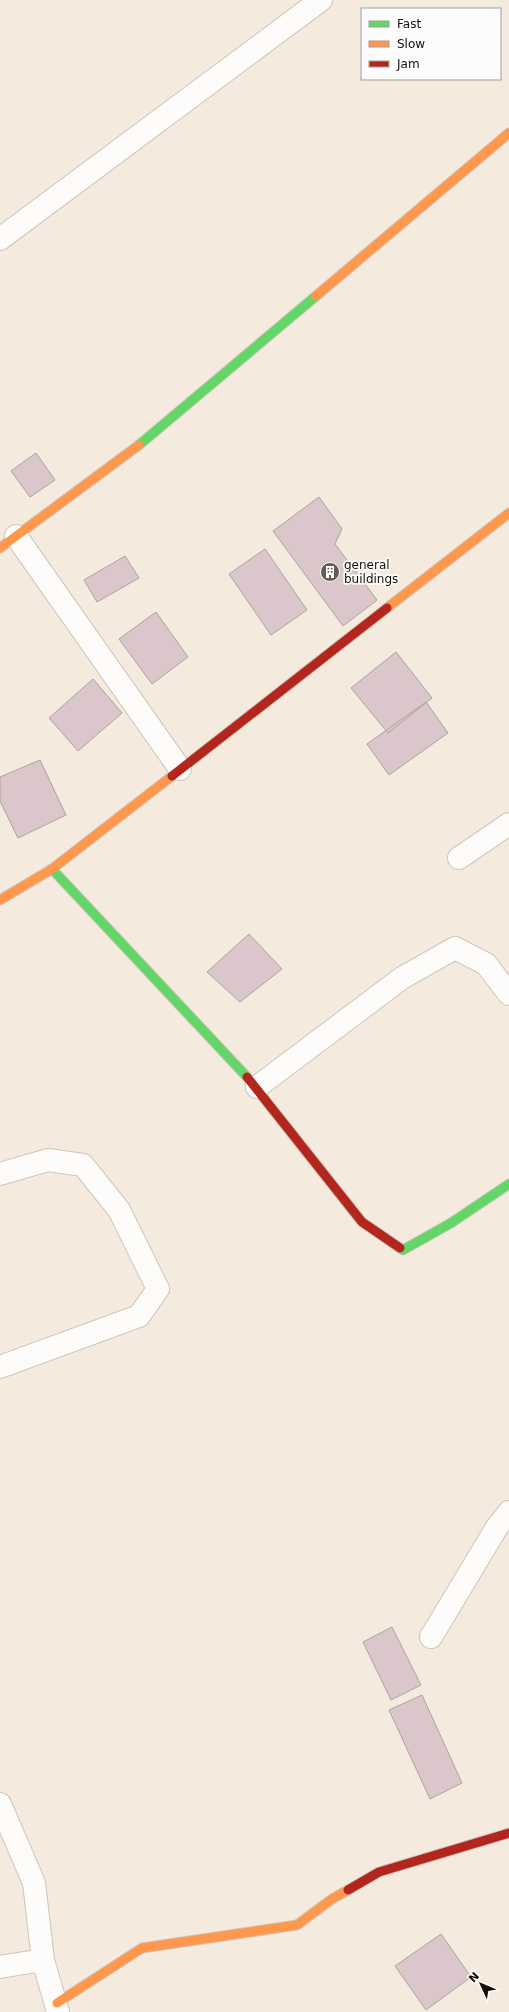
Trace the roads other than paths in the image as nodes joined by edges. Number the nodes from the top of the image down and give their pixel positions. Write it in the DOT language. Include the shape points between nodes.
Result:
graph roads {
  1 [pos="321,0"];
  2 [pos="509,133"];
  3 [pos="0,239"];
  4 [pos="509,513"];
  5 [pos="8,542"];
  6 [pos="180,769"];
  7 [pos="509,824"];
  8 [pos="459,858"];
  9 [pos="52,869"];
  10 [pos="0,900"];
  11 [pos="509,994"];
  12 [pos="257,1087"];
  13 [pos="0,1174"];
  14 [pos="509,1184"];
  15 [pos="0,1367"];
  16 [pos="509,1512"];
  17 [pos="431,1637"];
  18 [pos="0,1804"];
  19 [pos="509,1833"];
  20 [pos="43,1960"];
  21 [pos="0,1967"];
  22 [pos="57,2008"];
  1 -- 3 [label="street"];
  2 -- 5 [label="street" via="142,442"];
  4 -- 6 [label="street"];
  5 -- 6 [label="street"];
  6 -- 9 [label="street"];
  7 -- 8 [label="street"];
  9 -- 10 [label="street"];
  9 -- 12 [label="street"];
  11 -- 12 [label="street" via="486,964 455,948 402,978"];
  12 -- 14 [label="street" via="362,1222 403,1250 451,1223"];
  13 -- 15 [label="street" via="48,1160 83,1165 119,1210 158,1289 139,1316"];
  16 -- 17 [label="street" via="497,1527"];
  18 -- 20 [label="street" via="34,1882"];
  19 -- 22 [label="street" via="379,1872 332,1899 297,1925 142,1948"];
  20 -- 21 [label="street"];
  20 -- 22 [label="street"];
}
